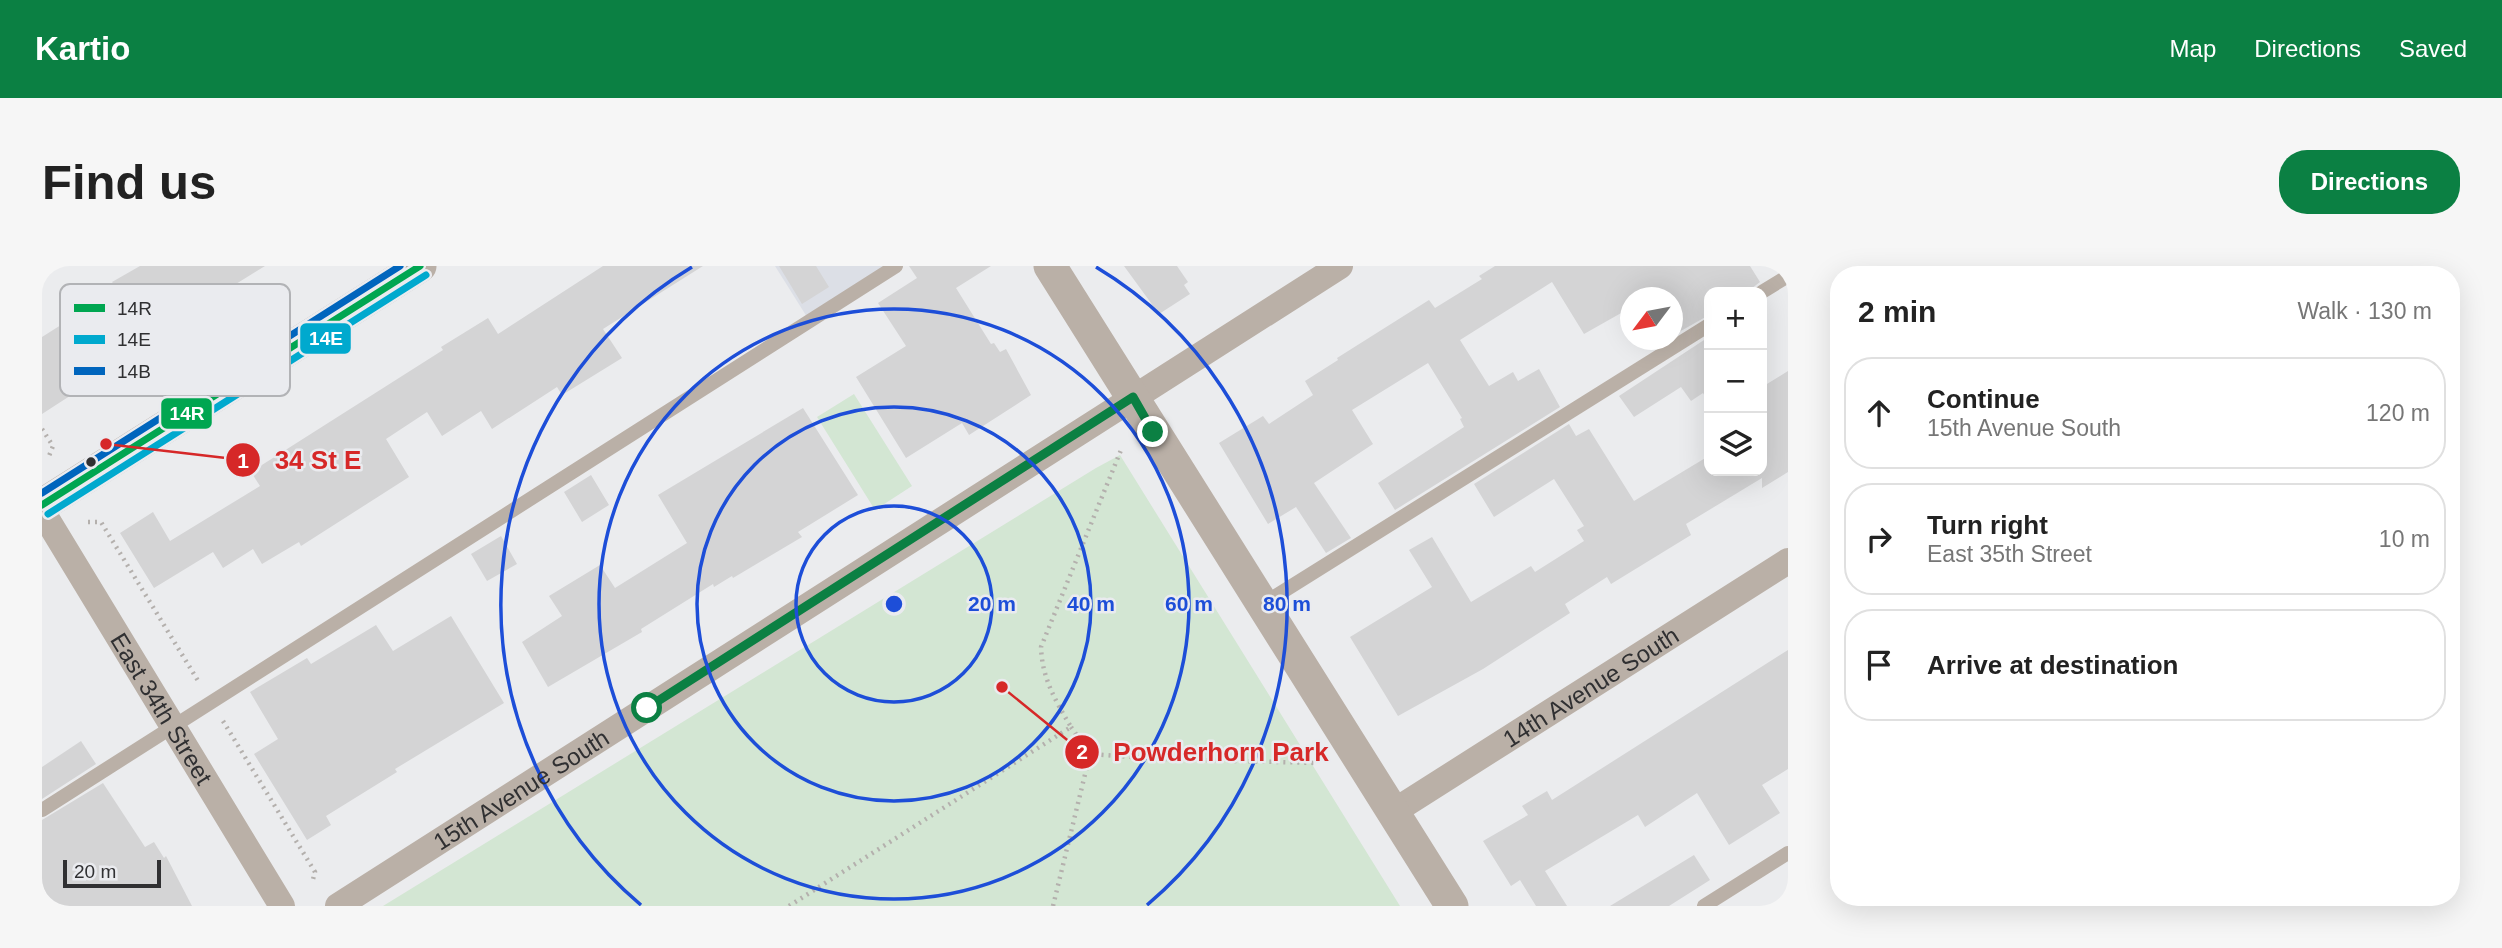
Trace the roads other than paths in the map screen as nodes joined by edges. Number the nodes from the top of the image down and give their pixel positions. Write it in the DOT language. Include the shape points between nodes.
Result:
graph roads {
  1 [pos="420,266"];
  2 [pos="896,266"];
  3 [pos="1050,266"];
  4 [pos="1340,266"];
  5 [pos="1788,276"];
  6 [pos="1767,289"];
  7 [pos="1704,328"];
  8 [pos="290,348"];
  9 [pos="214,396"];
  10 [pos="1133,397"];
  11 [pos="42,505"];
  12 [pos="42,511"];
  13 [pos="1788,561"];
  14 [pos="1263,604"];
  15 [pos="173,729"];
  16 [pos="42,810"];
  17 [pos="1394,813"];
  18 [pos="1788,853"];
  19 [pos="282,906"];
  20 [pos="338,906"];
  21 [pos="1452,906"];
  22 [pos="1704,906"];
  1 -- 8 [label="street"];
  2 -- 15 [label="lane"];
  3 -- 10 [label="street"];
  4 -- 10 [label="street, 15th Avenue South"];
  5 -- 6 [label="lane"];
  7 -- 14 [label="lane"];
  9 -- 11 [label="street"];
  10 -- 14 [label="street"];
  10 -- 20 [label="street, 15th Avenue South"];
  12 -- 15 [label="street, East 34th Street"];
  13 -- 17 [label="street, 14th Avenue South"];
  14 -- 17 [label="street"];
  15 -- 16 [label="lane"];
  15 -- 19 [label="street, East 34th Street"];
  17 -- 21 [label="street"];
  18 -- 22 [label="lane"];
}
